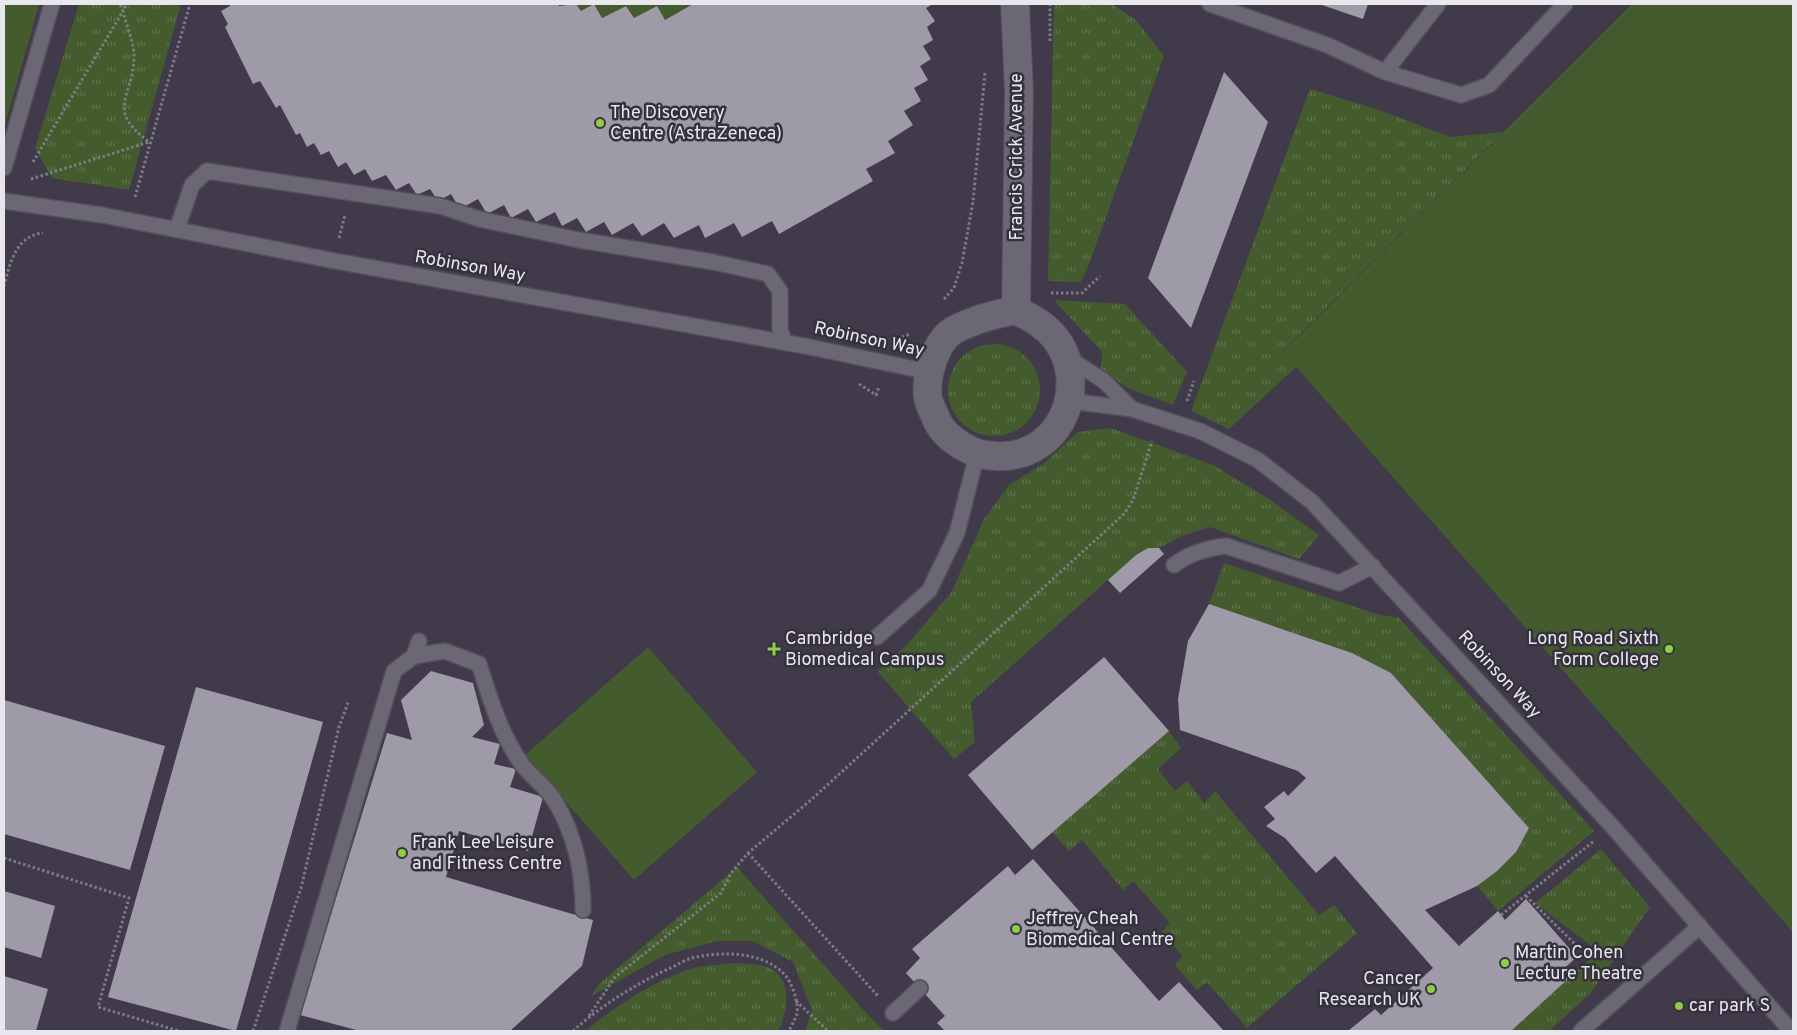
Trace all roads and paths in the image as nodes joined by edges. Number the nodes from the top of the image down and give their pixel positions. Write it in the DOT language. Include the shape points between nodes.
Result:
graph roads {
  1 [pos="52,4"];
  2 [pos="120,4"];
  3 [pos="127,4"];
  4 [pos="190,4"];
  5 [pos="1015,4"];
  6 [pos="1210,4"];
  7 [pos="1438,4"];
  8 [pos="1566,4"];
  9 [pos="123,11"];
  10 [pos="986,65"];
  11 [pos="1385,72"];
  12 [pos="149,142"];
  13 [pos="31,165"];
  14 [pos="4,168"];
  15 [pos="21,182"];
  16 [pos="4,201"];
  17 [pos="133,201"];
  18 [pos="177,229"];
  19 [pos="50,232"];
  20 [pos="1100,276"];
  21 [pos="4,286"];
  22 [pos="1046,294"];
  23 [pos="942,301"];
  24 [pos="1016,310"];
  25 [pos="915,330"];
  26 [pos="784,342"];
  27 [pos="1064,355"];
  28 [pos="888,363"];
  29 [pos="929,372"];
  30 [pos="855,383"];
  31 [pos="1070,401"];
  32 [pos="1132,409"];
  33 [pos="1153,438"];
  34 [pos="977,454"];
  35 [pos="1174,565"];
  36 [pos="1373,566"];
  37 [pos="877,637"];
  38 [pos="418,641"];
  39 [pos="414,656"];
  40 [pos="349,700"];
  41 [pos="1612,826"];
  42 [pos="748,853"];
  43 [pos="4,858"];
  44 [pos="1526,896"];
  45 [pos="583,910"];
  46 [pos="1501,915"];
  47 [pos="1700,926"];
  48 [pos="1583,952"];
  49 [pos="920,988"];
  50 [pos="796,1001"];
  51 [pos="893,1013"];
  52 [pos="589,1016"];
  53 [pos="179,1031"];
  54 [pos="253,1031"];
  55 [pos="287,1031"];
  56 [pos="573,1031"];
  57 [pos="789,1031"];
  58 [pos="828,1031"];
  59 [pos="1581,1031"];
  60 [pos="1791,1031"];
  1 -- 14 [label="lane"];
  2 -- 9 [label="path"];
  3 -- 9 [label="path"];
  4 -- 12 [label="path"];
  5 -- 24 [label="street, Francis Crick Avenue" via="1019,91"];
  6 -- 11 [label="lane" via="1327,45"];
  7 -- 11 [label="lane"];
  8 -- 11 [label="lane" via="1489,85 1461,95"];
  9 -- 12 [label="path" via="134,56 123,107 132,129"];
  9 -- 13 [label="path"];
  10 -- 23 [label="path" via="973,202 962,264 954,288"];
  12 -- 15 [label="path"];
  12 -- 17 [label="path"];
  16 -- 18 [label="lane, Robinson Way"];
  18 -- 26 [label="lane, Robinson Way" via="345,263"];
  18 -- 26 [label="lane" via="192,185 207,171 440,206 479,219 768,274 780,291 780,330"];
  19 -- 21 [label="path" via="39,233 14,252"];
  20 -- 22 [label="path" via="1082,293"];
  24 -- 27 [label="street" via="1040,323"];
  24 -- 29 [label="street" via="992,314 952,331 936,351"];
  25 -- 28 [label="path" via="896,340"];
  26 -- 28 [label="lane, Robinson Way"];
  27 -- 31 [label="street" via="1069,365"];
  27 -- 32 [label="lane, Robinson Way" via="1104,381"];
  28 -- 29 [label="lane, Robinson Way"];
  28 -- 30 [label="path" via="876,395"];
  29 -- 34 [label="street" via="928,398 937,422 952,440"];
  31 -- 32 [label="lane, Robinson Way"];
  31 -- 34 [label="street" via="1061,423 1040,446 1011,457"];
  32 -- 36 [label="lane, Robinson Way" via="1200,431 1258,460 1312,502"];
  33 -- 42 [label="path" via="1134,500 1124,514 812,799"];
  34 -- 37 [label="lane" via="957,533 929,591"];
  35 -- 36 [label="lane" via="1208,548 1226,546 1339,584"];
  36 -- 41 [label="lane, Robinson Way"];
  38 -- 39 [label="lane"];
  39 -- 45 [label="lane" via="444,651 479,664 499,724 521,763 556,803 575,848 583,884"];
  39 -- 55 [label="lane" via="394,671"];
  40 -- 54 [label="path" via="339,727 301,888"];
  41 -- 44 [label="path"];
  41 -- 47 [label="lane, Robinson Way"];
  42 -- 51 [label="path"];
  42 -- 52 [label="path" via="731,873 721,893 615,978"];
  43 -- 53 [label="path" via="129,898 98,1007"];
  44 -- 46 [label="path"];
  44 -- 48 [label="path"];
  47 -- 59 [label="lane"];
  47 -- 60 [label="lane, Robinson Way"];
  49 -- 51 [label="lane"];
  50 -- 52 [label="path" via="788,978 779,968 758,958 730,954 691,958 646,980"];
  50 -- 57 [label="path" via="797,1013"];
  50 -- 58 [label="path"];
  52 -- 56 [label="path"];
}
